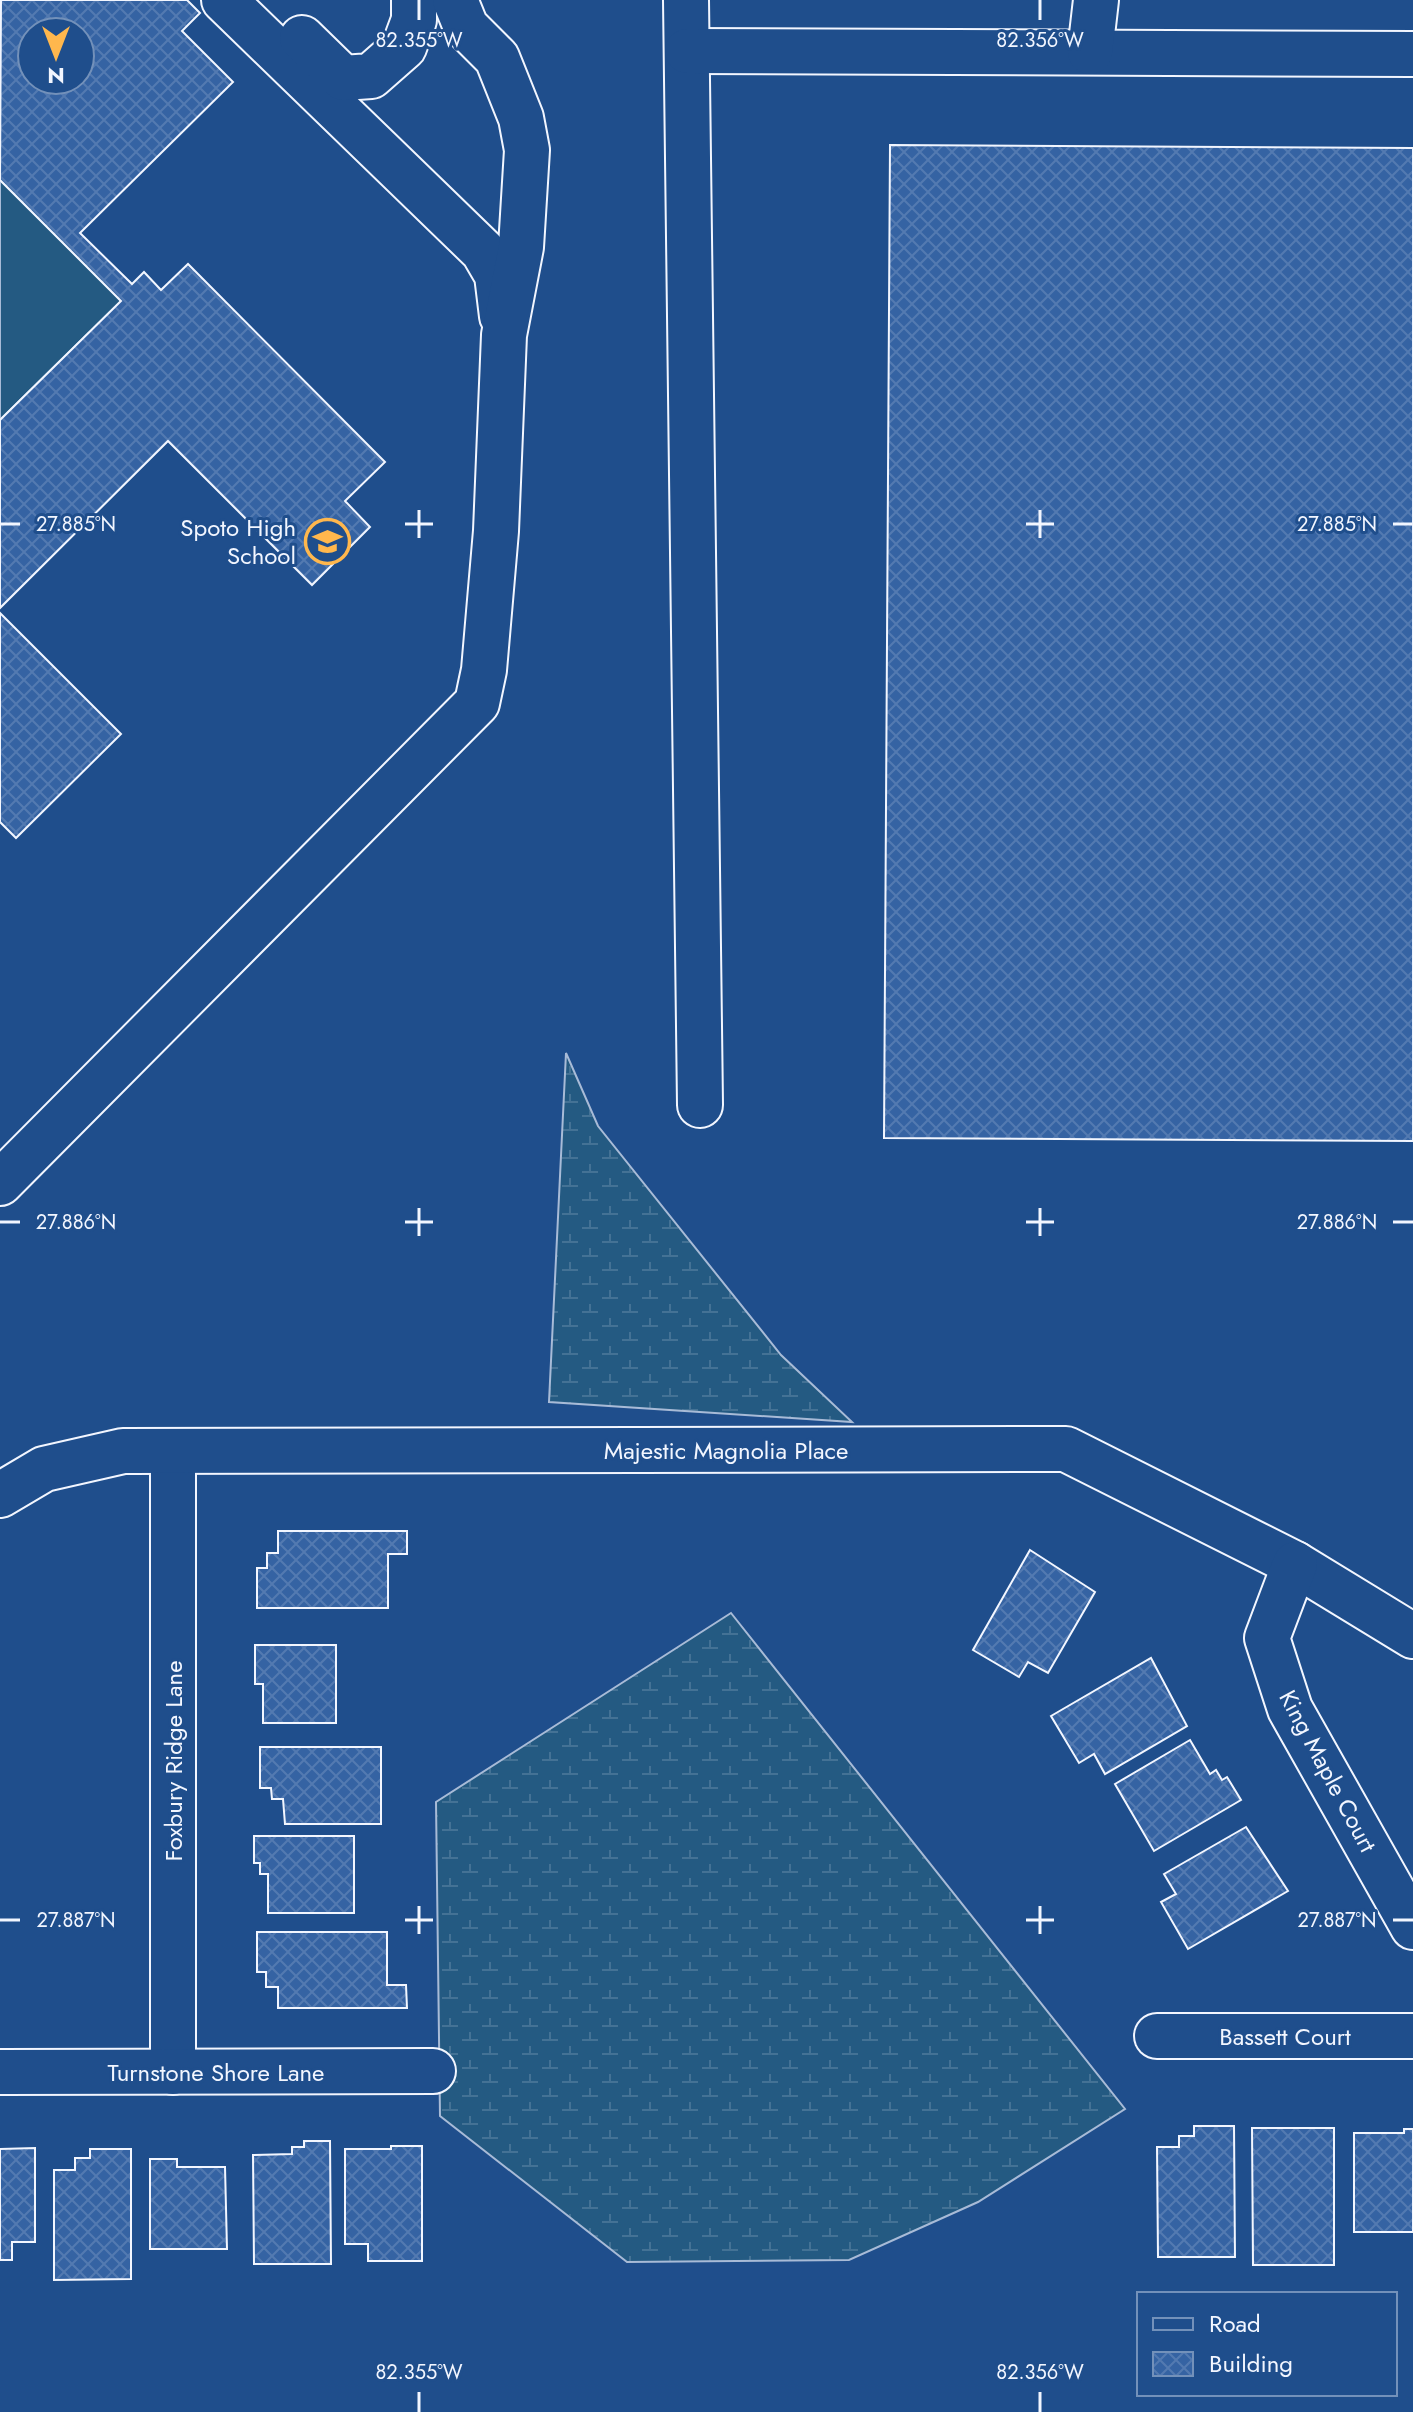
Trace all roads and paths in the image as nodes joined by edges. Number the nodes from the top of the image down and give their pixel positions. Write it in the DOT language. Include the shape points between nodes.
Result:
graph roads {
  1 [pos="224,0"];
  2 [pos="261,0"];
  3 [pos="414,0"];
  4 [pos="437,0"];
  5 [pos="455,0"];
  6 [pos="686,0"];
  7 [pos="1096,0"];
  8 [pos="687,51"];
  9 [pos="1090,52"];
  10 [pos="1413,54"];
  11 [pos="345,118"];
  12 [pos="504,335"];
  13 [pos="700,1105"];
  14 [pos="0,1183"];
  15 [pos="173,1451"];
  16 [pos="0,1495"];
  17 [pos="1295,1564"];
  18 [pos="1413,1636"];
  19 [pos="1413,1927"];
  20 [pos="1157,2036"];
  21 [pos="1413,2036"];
  22 [pos="433,2071"];
  23 [pos="0,2072"];
  24 [pos="173,2072"];
  1 -- 11 [label="street"];
  2 -- 3 [label="street" via="343,78 371,76 404,47 414,20"];
  4 -- 11 [label="street" via="429,28 384,98"];
  5 -- 12 [label="street" via="466,27 497,58 521,118 527,150 521,247"];
  6 -- 8 [label="street"];
  7 -- 9 [label="street"];
  8 -- 9 [label="street"];
  8 -- 13 [label="street"];
  9 -- 10 [label="street"];
  11 -- 12 [label="street" via="483,251 497,275"];
  12 -- 14 [label="street" via="496,531 477,703"];
  15 -- 16 [label="street, Majestic Magnolia Place" via="123,1451 44,1469"];
  15 -- 17 [label="street, Majestic Magnolia Place" via="1066,1449"];
  15 -- 24 [label="street, Foxbury Ridge Lane"];
  17 -- 18 [label="street, Majestic Magnolia Place"];
  17 -- 19 [label="street, King Maple Court" via="1267,1638 1290,1709"];
  20 -- 21 [label="street, Bassett Court"];
  22 -- 24 [label="street, Turnstone Shore Lane"];
  23 -- 24 [label="street, Turnstone Shore Lane"];
}
